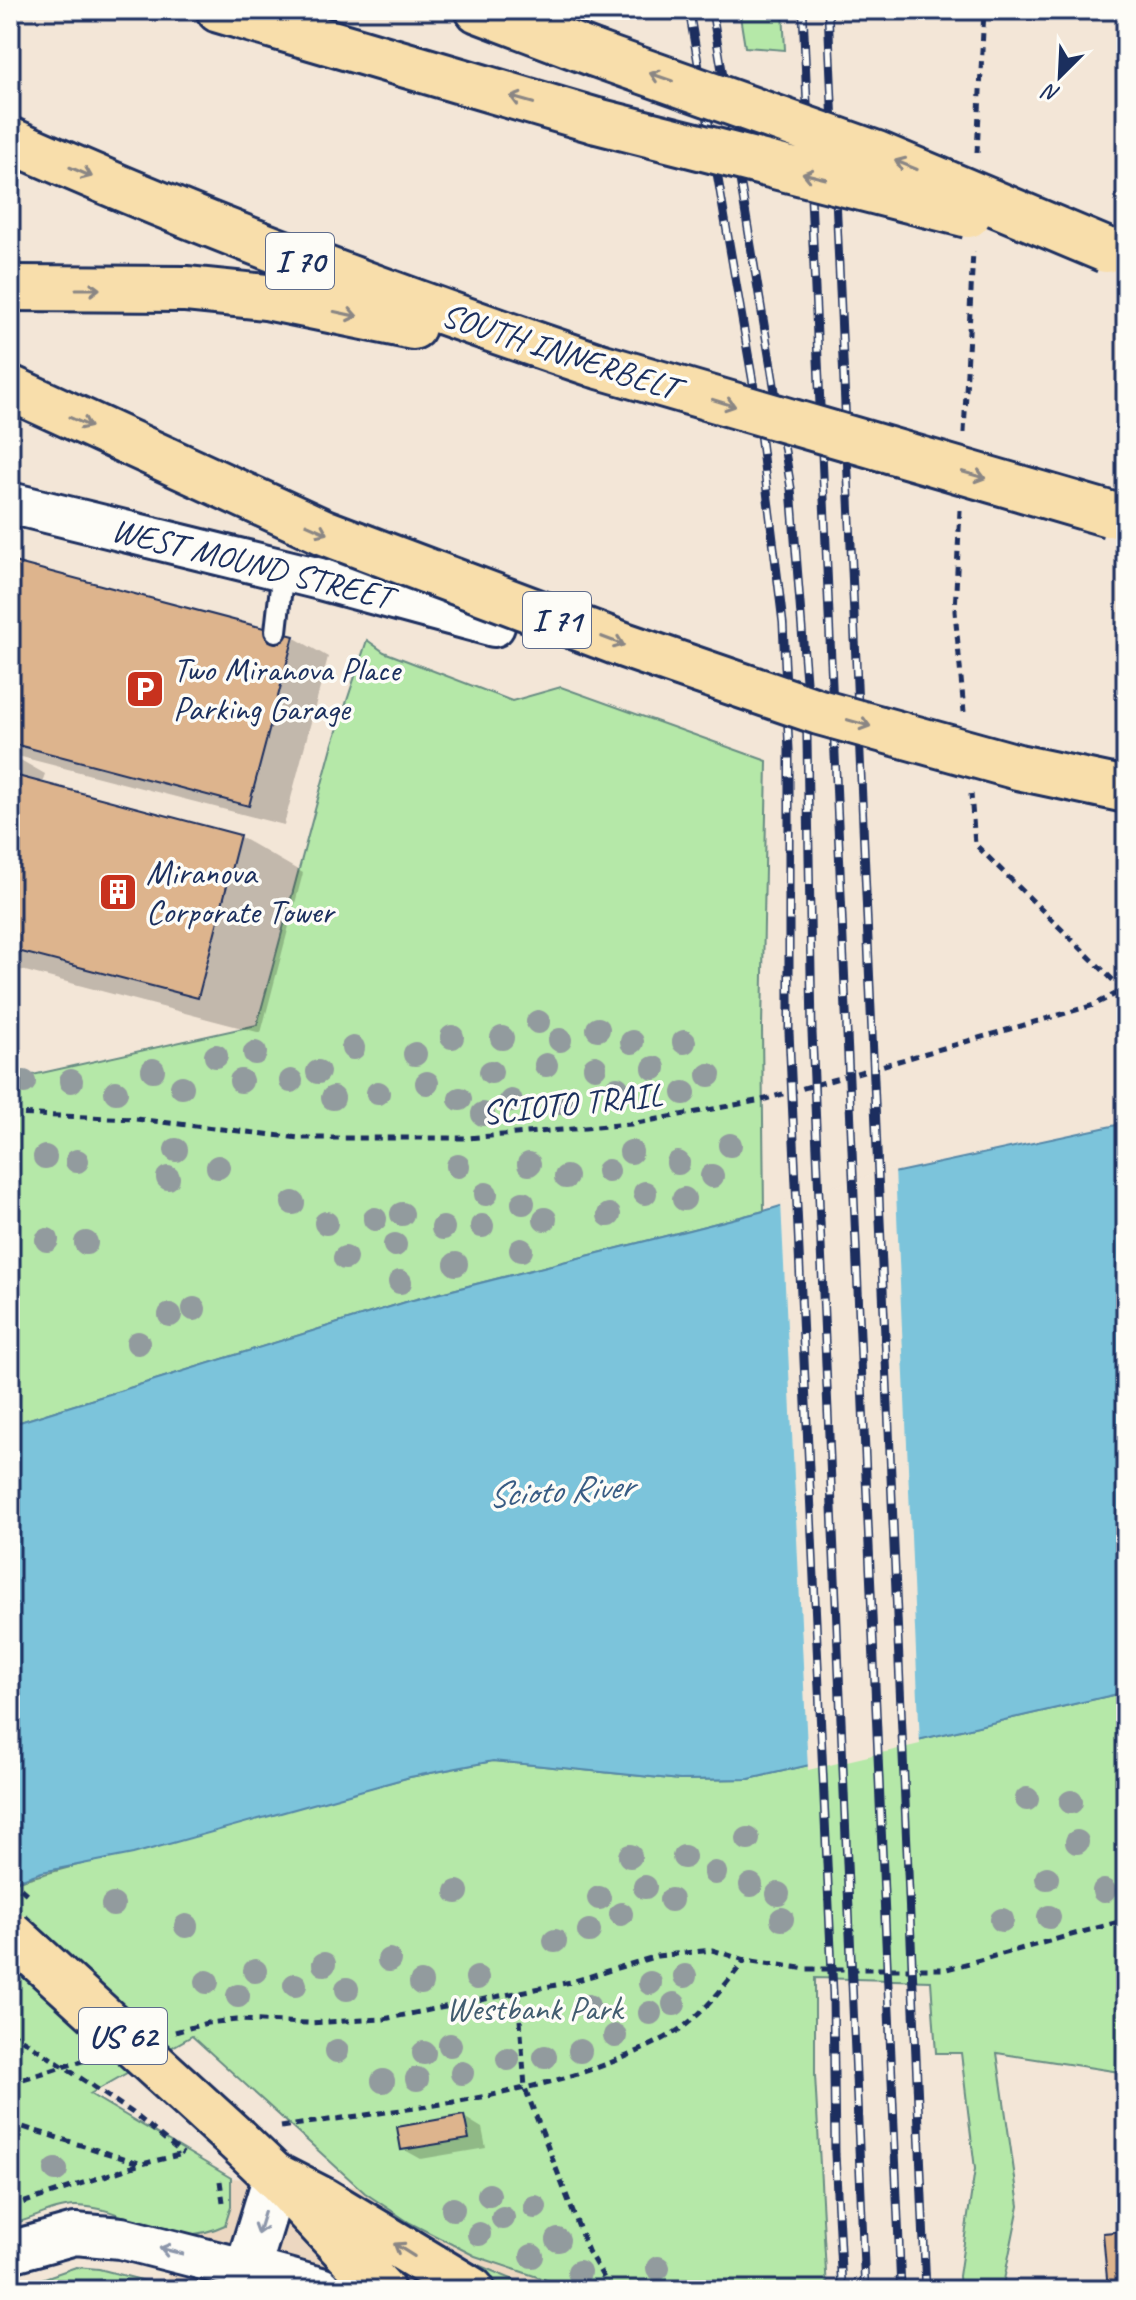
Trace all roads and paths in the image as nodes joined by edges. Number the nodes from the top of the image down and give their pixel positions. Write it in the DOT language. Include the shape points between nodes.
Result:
graph roads {
  1 [pos="219,10"];
  2 [pos="478,10"];
  3 [pos="984,10"];
  4 [pos="10,140"];
  5 [pos="976,168"];
  6 [pos="973,247"];
  7 [pos="1116,252"];
  8 [pos="10,288"];
  9 [pos="596,365"];
  10 [pos="10,388"];
  11 [pos="964,437"];
  12 [pos="961,501"];
  13 [pos="10,503"];
  14 [pos="1117,516"];
  15 [pos="283,569"];
  16 [pos="494,626"];
  17 [pos="276,631"];
  18 [pos="964,720"];
  19 [pos="970,782"];
  20 [pos="1126,790"];
  21 [pos="10,1114"];
  22 [pos="1126,1920"];
  23 [pos="10,1933"];
  24 [pos="745,1960"];
  25 [pos="518,1992"];
  26 [pos="10,2031"];
  27 [pos="161,2037"];
  28 [pos="101,2055"];
  29 [pos="10,2083"];
  30 [pos="525,2088"];
  31 [pos="10,2123"];
  32 [pos="280,2127"];
  33 [pos="225,2154"];
  34 [pos="142,2164"];
  35 [pos="276,2176"];
  36 [pos="55,2192"];
  37 [pos="68,2197"];
  38 [pos="10,2207"];
  39 [pos="220,2213"];
  40 [pos="10,2252"];
  41 [pos="244,2280"];
  42 [pos="320,2290"];
  43 [pos="382,2290"];
  44 [pos="472,2290"];
  45 [pos="611,2290"];
  7 -- 1 [label="main road, one-way, bridge" via="597,121"];
  7 -- 2 [label="main road, one-way, bridge" via="877,154"];
  3 -- 5 [label="path"];
  4 -- 9 [label="main road, SOUTH INNERBELT / I 70, one-way" via="212,228"];
  6 -- 11 [label="path"];
  8 -- 9 [label="main road, one-way" via="186,289 266,297"];
  9 -- 14 [label="main road, SOUTH INNERBELT / I 70, one-way, bridge"];
  10 -- 20 [label="main road, I 71, one-way, bridge" via="324,532 624,645 819,712 1018,767"];
  12 -- 18 [label="path" via="955,611"];
  13 -- 15 [label="street, WEST MOUND STREET"];
  15 -- 16 [label="street, WEST MOUND STREET"];
  15 -- 17 [label="lane"];
  19 -- 21 [label="path, SCIOTO TRAIL" via="975,844 1123,990 1094,1005 762,1100 631,1124 468,1138 299,1138 136,1119"];
  22 -- 24 [label="path" via="947,1969 807,1969"];
  23 -- 33 [label="main road, US 62, bridge"];
  24 -- 25 [label="path" via="712,1950 657,1956"];
  24 -- 30 [label="path" via="714,1998 674,2033 590,2072"];
  25 -- 27 [label="path" via="384,2019 237,2020"];
  25 -- 30 [label="path"];
  26 -- 34 [label="path, bridge" via="133,2113 183,2154"];
  28 -- 29 [label="path"];
  30 -- 32 [label="path"];
  30 -- 45 [label="path" via="588,2251"];
  31 -- 34 [label="path"];
  33 -- 35 [label="main road, US 62"];
  33 -- 39 [label="path"];
  34 -- 36 [label="path"];
  35 -- 41 [label="street, one-way"];
  35 -- 43 [label="main road, US 62"];
  44 -- 35 [label="main road, one-way"];
  36 -- 37 [label="path"];
  36 -- 38 [label="path"];
  41 -- 40 [label="street, one-way" via="121,2238 75,2234"];
  41 -- 42 [label="street"];
}
